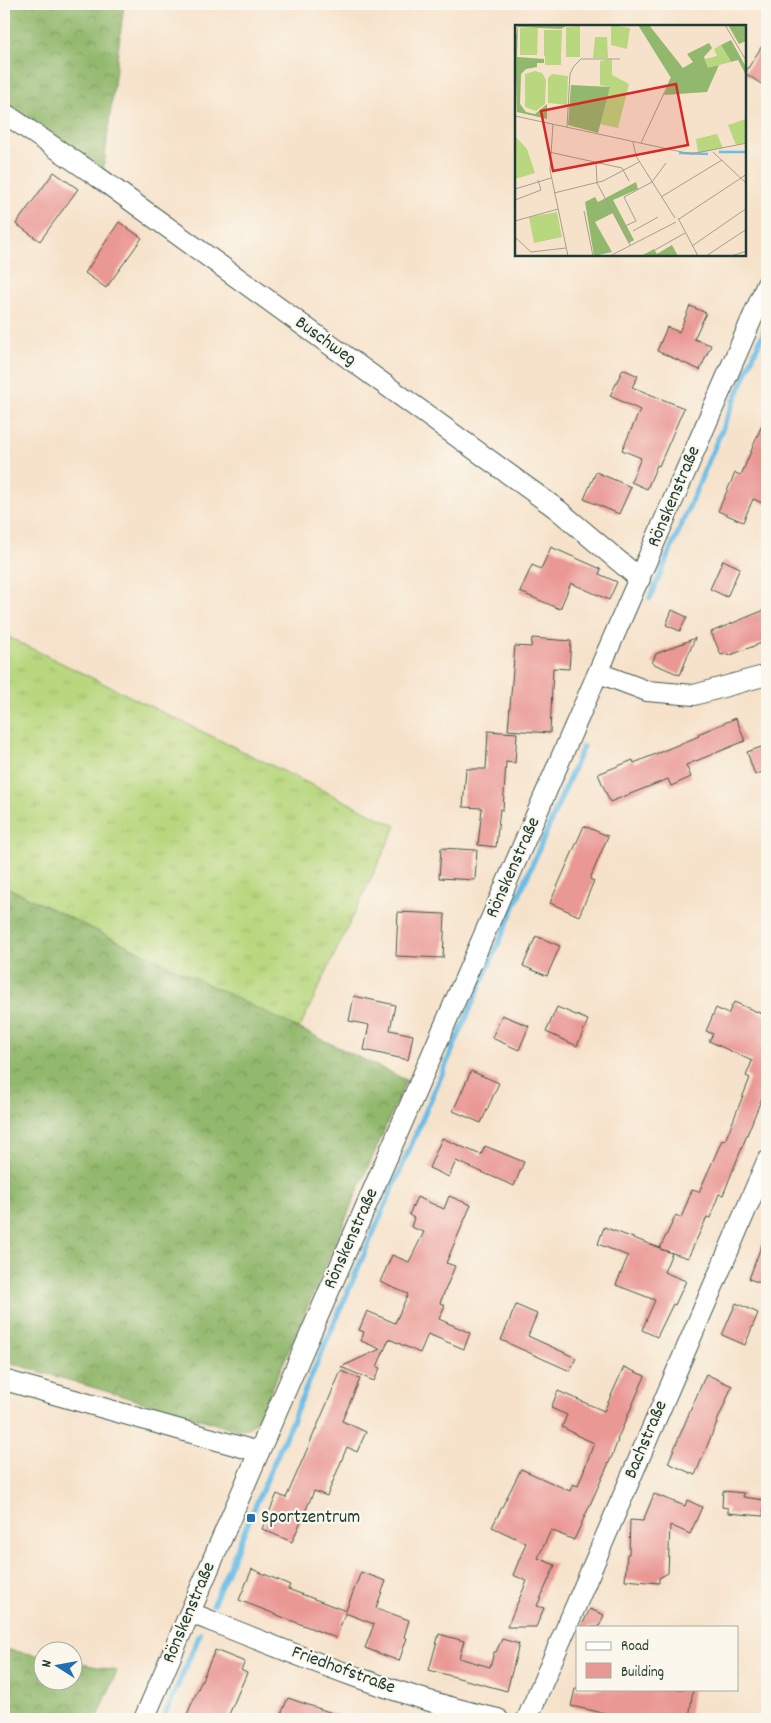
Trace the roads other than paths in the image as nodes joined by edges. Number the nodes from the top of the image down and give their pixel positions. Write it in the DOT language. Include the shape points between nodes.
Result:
graph roads {
  1 [pos="4,113"];
  2 [pos="767,284"];
  3 [pos="640,579"];
  4 [pos="599,673"];
  5 [pos="767,675"];
  6 [pos="765,1174"];
  7 [pos="4,1380"];
  8 [pos="259,1452"];
  9 [pos="191,1613"];
  10 [pos="144,1719"];
  11 [pos="498,1719"];
  12 [pos="527,1719"];
  1 -- 3 [label="street, Buschweg" via="98,177 557,509"];
  2 -- 3 [label="street, Rönskenstraße"];
  3 -- 4 [label="street, Rönskenstraße"];
  4 -- 5 [label="street" via="647,691 694,695"];
  4 -- 8 [label="street, Rönskenstraße"];
  6 -- 12 [label="street, Bachstraße"];
  7 -- 8 [label="street"];
  8 -- 9 [label="street, Rönskenstraße"];
  9 -- 10 [label="street, Rönskenstraße"];
  9 -- 11 [label="street, Friedhofstraße" via="354,1677"];
}
